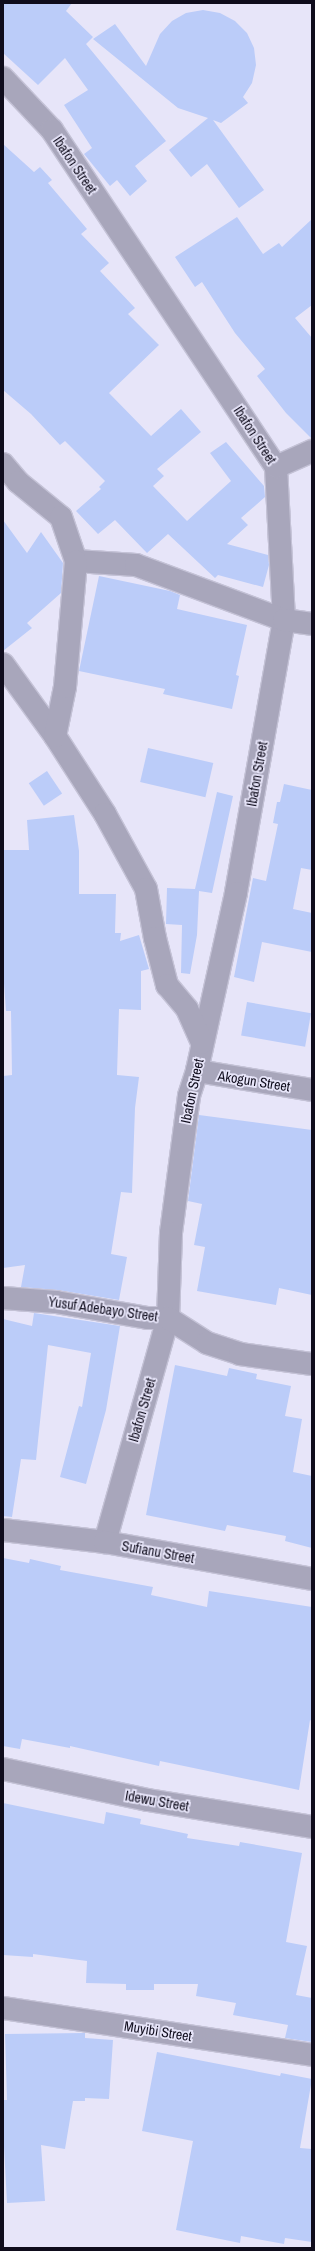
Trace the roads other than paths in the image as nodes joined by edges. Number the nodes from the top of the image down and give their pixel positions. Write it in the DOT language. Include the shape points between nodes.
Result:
graph roads {
  1 [pos="3,78"];
  2 [pos="312,451"];
  3 [pos="3,464"];
  4 [pos="276,466"];
  5 [pos="76,561"];
  6 [pos="284,620"];
  7 [pos="312,624"];
  8 [pos="3,664"];
  9 [pos="55,736"];
  10 [pos="202,1043"];
  11 [pos="196,1071"];
  12 [pos="312,1090"];
  13 [pos="3,1298"];
  14 [pos="168,1318"];
  15 [pos="312,1364"];
  16 [pos="3,1530"];
  17 [pos="105,1542"];
  18 [pos="312,1579"];
  19 [pos="3,1769"];
  20 [pos="312,1827"];
  21 [pos="3,2008"];
  22 [pos="312,2056"];
  1 -- 4 [label="street, Ibafon Street" via="52,130"];
  2 -- 4 [label="street"];
  3 -- 5 [label="street" via="18,482 61,518"];
  4 -- 6 [label="street, Ibafon Street"];
  5 -- 6 [label="street" via="136,565"];
  5 -- 9 [label="street" via="65,687"];
  6 -- 7 [label="street"];
  6 -- 10 [label="street, Ibafon Street" via="236,893"];
  8 -- 9 [label="street"];
  9 -- 10 [label="street" via="105,814 146,889 167,985 188,1010"];
  10 -- 11 [label="street, Ibafon Street"];
  11 -- 12 [label="street, Akogun Street"];
  11 -- 14 [label="street, Ibafon Street" via="188,1096 172,1226"];
  13 -- 14 [label="street, Yusuf Adebayo Street" via="56,1302 148,1318"];
  14 -- 15 [label="street, Yusuf Adebayo Street" via="207,1343 240,1354"];
  14 -- 17 [label="street, Ibafon Street"];
  16 -- 17 [label="street, Sufianu Street"];
  17 -- 18 [label="street, Sufianu Street"];
  19 -- 20 [label="street, Idewu Street" via="148,1800"];
  21 -- 22 [label="street, Muyibi Street"];
}
